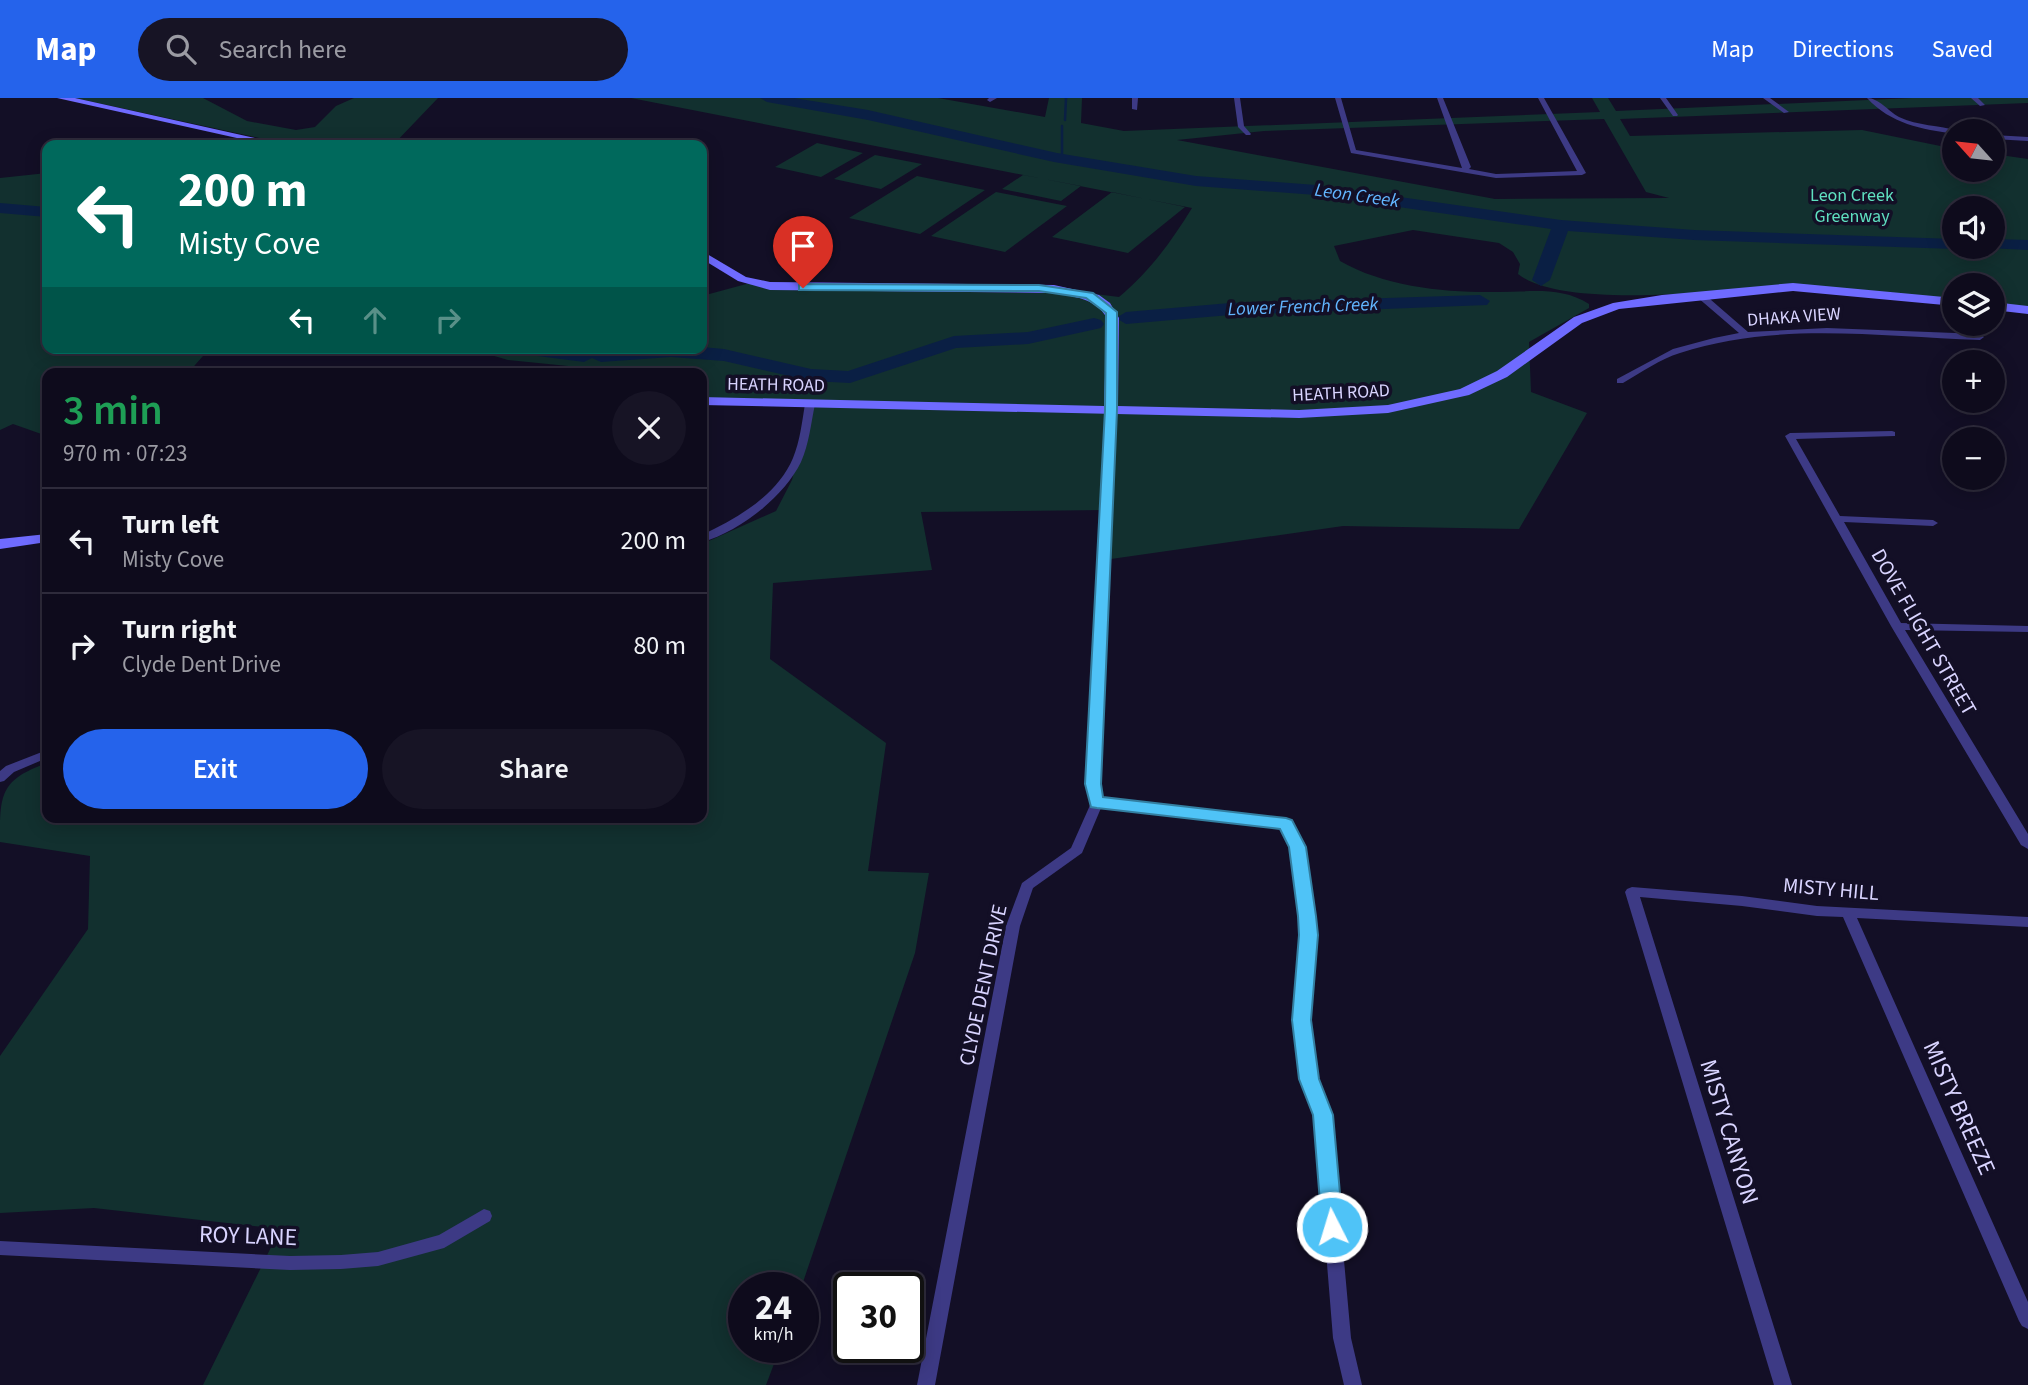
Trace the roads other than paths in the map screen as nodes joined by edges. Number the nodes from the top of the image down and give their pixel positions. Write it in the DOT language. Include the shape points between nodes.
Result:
graph roads {
  1 [pos="62,98"];
  2 [pos="1135,98"];
  3 [pos="1237,98"];
  4 [pos="1338,98"];
  5 [pos="1440,98"];
  6 [pos="1541,98"];
  7 [pos="1663,98"];
  8 [pos="1766,98"];
  9 [pos="1870,98"];
  10 [pos="1974,98"];
  11 [pos="1982,105"];
  12 [pos="1135,109"];
  13 [pos="1786,112"];
  14 [pos="1675,115"];
  15 [pos="1942,129"];
  16 [pos="1248,134"];
  17 [pos="2006,138"];
  18 [pos="2028,139"];
  19 [pos="258,140"];
  20 [pos="1464,171"];
  21 [pos="707,257"];
  22 [pos="1700,295"];
  23 [pos="1942,301"];
  24 [pos="2005,307"];
  25 [pos="2028,310"];
  26 [pos="1746,335"];
  27 [pos="1980,337"];
  28 [pos="1620,381"];
  29 [pos="707,401"];
  30 [pos="810,404"];
  31 [pos="1111,410"];
  32 [pos="1892,434"];
  33 [pos="1837,519"];
  34 [pos="1933,523"];
  35 [pos="707,536"];
  36 [pos="42,539"];
  37 [pos="0,544"];
  38 [pos="1897,626"];
  39 [pos="2028,629"];
  40 [pos="42,756"];
  41 [pos="0,778"];
  42 [pos="1097,803"];
  43 [pos="2028,845"];
  44 [pos="1632,892"];
  45 [pos="1848,913"];
  46 [pos="2028,922"];
  47 [pos="484,1216"];
  48 [pos="0,1248"];
  49 [pos="2028,1321"];
  50 [pos="926,1385"];
  51 [pos="1353,1385"];
  52 [pos="1783,1385"];
  1 -- 19 [label="street"];
  2 -- 12 [label="street"];
  3 -- 16 [label="street" via="1241,127"];
  4 -- 20 [label="street" via="1353,152"];
  5 -- 20 [label="street" via="1467,167"];
  6 -- 20 [label="street" via="1582,173 1508,176"];
  7 -- 14 [label="street"];
  8 -- 13 [label="street"];
  9 -- 15 [label="street" via="1899,121"];
  10 -- 11 [label="street"];
  17 -- 18 [label="street"];
  21 -- 31 [label="street" via="742,279 771,286 1039,288 1089,296 1106,306 1113,318"];
  22 -- 23 [label="street, HEATH ROAD" via="1808,288"];
  22 -- 26 [label="street"];
  22 -- 31 [label="street, HEATH ROAD" via="1590,314 1493,379 1416,405 1329,414"];
  24 -- 25 [label="street"];
  26 -- 27 [label="street, DHAKA VIEW" via="1843,328"];
  26 -- 28 [label="street, DHAKA VIEW" via="1673,352"];
  29 -- 30 [label="street, HEATH ROAD"];
  30 -- 31 [label="street, HEATH ROAD"];
  30 -- 35 [label="street" via="796,461 777,489 744,516"];
  31 -- 42 [label="street, CLYDE DENT DRIVE" via="1093,784"];
  32 -- 33 [label="street, DOVE FLIGHT STREET" via="1790,436"];
  33 -- 34 [label="street"];
  33 -- 38 [label="street, DOVE FLIGHT STREET"];
  36 -- 37 [label="street"];
  38 -- 39 [label="street"];
  38 -- 43 [label="street, DOVE FLIGHT STREET"];
  40 -- 41 [label="street"];
  42 -- 50 [label="street, CLYDE DENT DRIVE" via="1077,850 1027,886 1013,926"];
  42 -- 51 [label="street" via="1286,824 1297,847 1308,935 1302,1020 1309,1079 1323,1115 1342,1338"];
  44 -- 45 [label="street, MISTY HILL"];
  44 -- 52 [label="street, MISTY CANYON"];
  45 -- 46 [label="street, MISTY HILL"];
  45 -- 49 [label="street, MISTY BREEZE"];
  47 -- 48 [label="street, ROY LANE" via="444,1241 378,1259 341,1262"];
}
